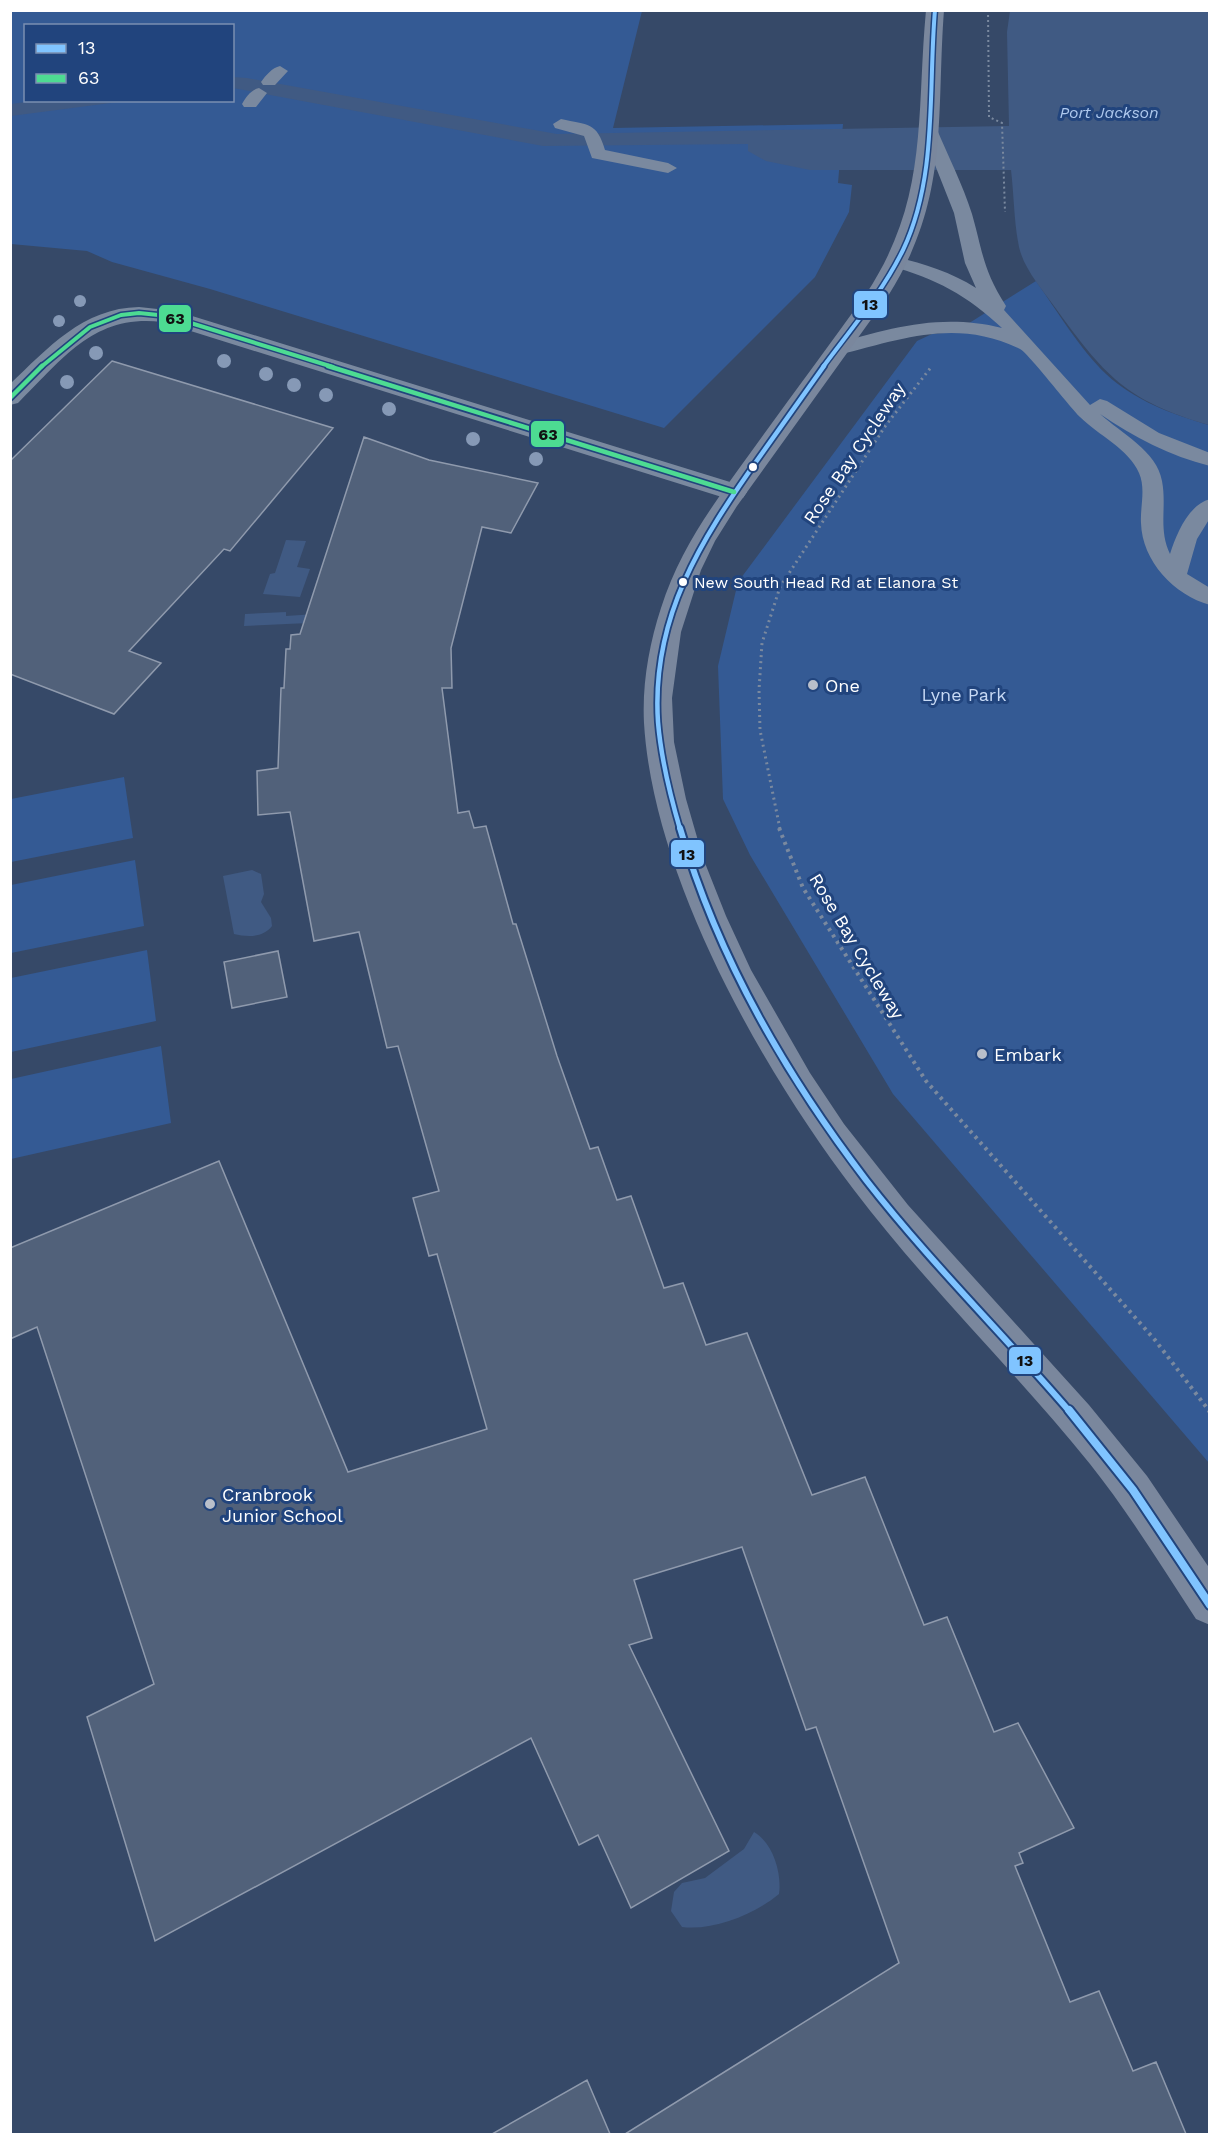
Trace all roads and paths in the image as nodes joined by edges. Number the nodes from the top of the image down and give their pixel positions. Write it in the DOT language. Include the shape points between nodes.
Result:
graph roads {
  1 [pos="935,10"];
  2 [pos="988,10"];
  3 [pos="561,124"];
  4 [pos="928,126"];
  5 [pos="668,168"];
  6 [pos="1006,222"];
  7 [pos="896,262"];
  8 [pos="1011,329"];
  9 [pos="838,349"];
  10 [pos="1037,355"];
  11 [pos="934,364"];
  12 [pos="1052,372"];
  13 [pos="10,398"];
  14 [pos="1209,460"];
  15 [pos="734,492"];
  16 [pos="1209,506"];
  17 [pos="1176,577"];
  18 [pos="1209,598"];
  19 [pos="1209,1412"];
  20 [pos="1209,1605"];
  1 -- 4 [label="main road"];
  2 -- 6 [label="path" via="989,117 1002,123"];
  3 -- 5 [label="lane" via="585,129 598,154"];
  4 -- 7 [label="main road" via="917,213"];
  4 -- 8 [label="lane" via="963,213 981,281"];
  7 -- 8 [label="lane" via="952,281 976,296"];
  7 -- 9 [label="main road" via="880,292"];
  8 -- 10 [label="lane"];
  9 -- 10 [label="lane" via="912,329 954,325 998,333"];
  9 -- 15 [label="main road"];
  10 -- 12 [label="lane"];
  11 -- 19 [label="path, Rose Bay Cycleway" via="886,425 780,587 762,643 759,690 760,730 777,823 803,888 926,1081 1155,1340"];
  12 -- 14 [label="lane" via="1146,435"];
  12 -- 17 [label="lane" via="1086,412 1150,472 1152,533 1164,564"];
  13 -- 15 [label="street" via="94,325 118,315 168,316"];
  15 -- 20 [label="main road" via="692,560 672,608 660,669 660,738 679,828 708,911 746,991 799,1085 865,1178 942,1271 1107,1455"];
  16 -- 17 [label="lane" via="1185,540"];
  17 -- 18 [label="lane"];
}
